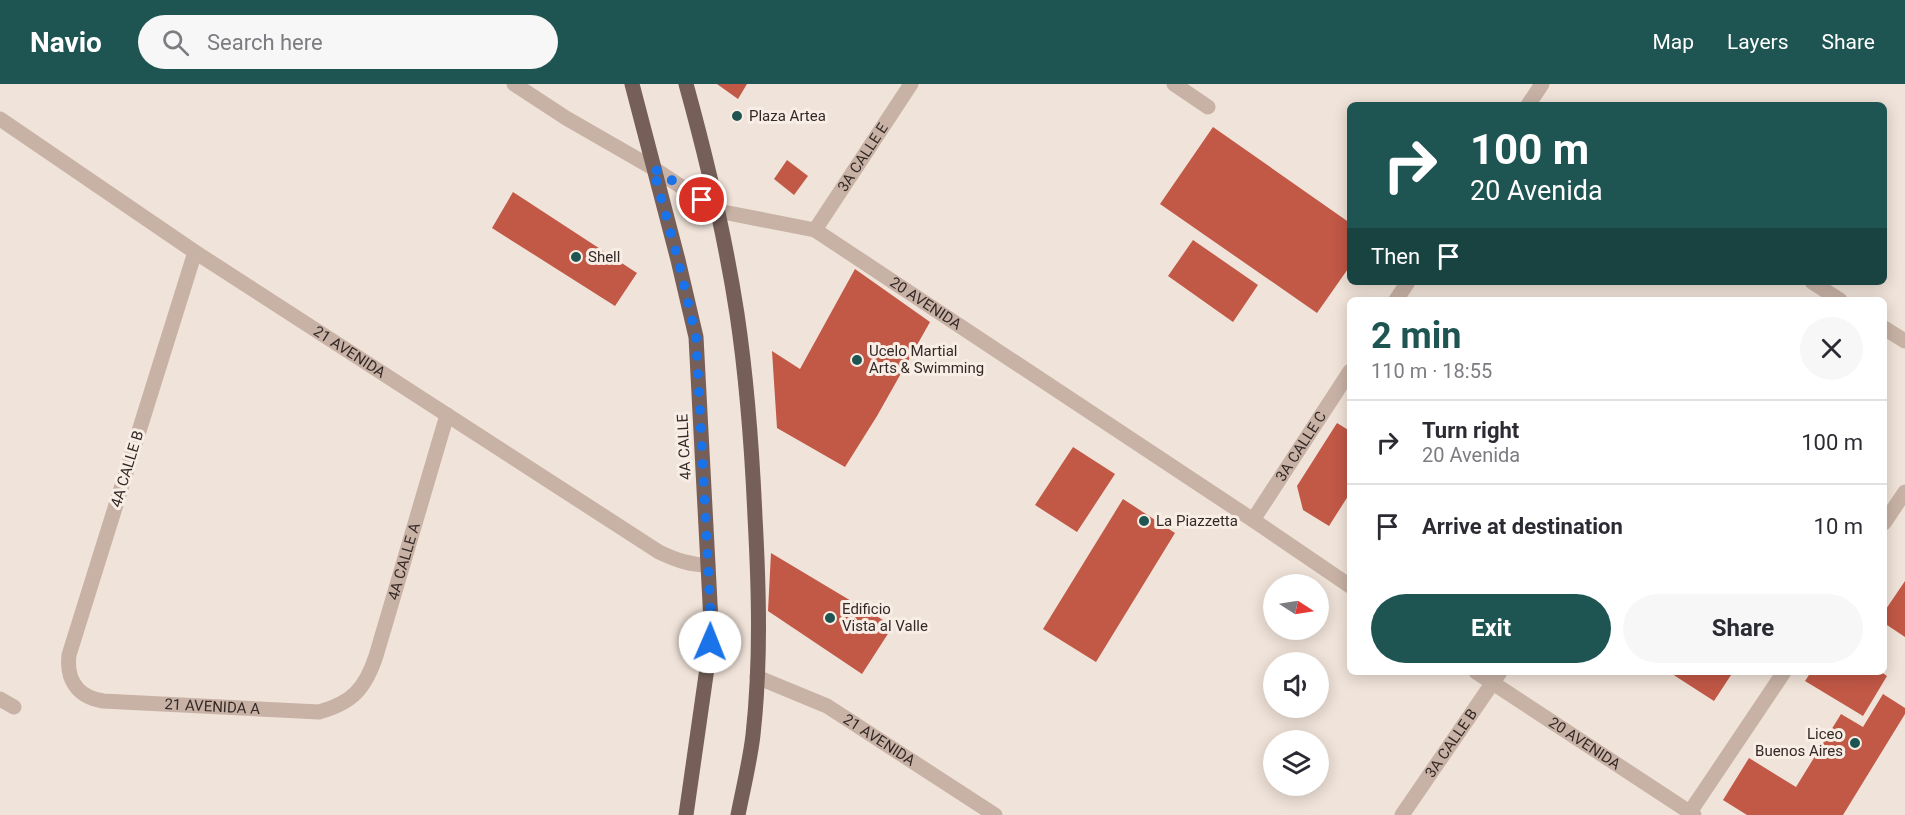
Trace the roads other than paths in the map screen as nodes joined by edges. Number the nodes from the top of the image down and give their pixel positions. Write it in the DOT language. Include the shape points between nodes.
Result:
graph roads {
  1 [pos="514,84"];
  2 [pos="632,84"];
  3 [pos="686,84"];
  4 [pos="911,84"];
  5 [pos="1174,84"];
  6 [pos="1542,84"];
  7 [pos="1530,102"];
  8 [pos="1208,107"];
  9 [pos="0,119"];
  10 [pos="653,168"];
  11 [pos="718,211"];
  12 [pos="815,230"];
  13 [pos="195,252"];
  14 [pos="1817,285"];
  15 [pos="1835,297"];
  16 [pos="1887,330"];
  17 [pos="1905,341"];
  18 [pos="1347,376"];
  19 [pos="447,415"];
  20 [pos="1905,492"];
  21 [pos="1887,519"];
  22 [pos="1253,520"];
  23 [pos="708,565"];
  24 [pos="1347,584"];
  25 [pos="1782,675"];
  26 [pos="757,677"];
  27 [pos="1496,677"];
  28 [pos="75,686"];
  29 [pos="0,699"];
  30 [pos="350,699"];
  31 [pos="14,707"];
  32 [pos="1692,814"];
  33 [pos="686,815"];
  34 [pos="738,815"];
  35 [pos="995,815"];
  36 [pos="1402,815"];
  1 -- 10 [label="street, 20 AVENIDA"];
  2 -- 10 [label="main road, 4A CALLE"];
  3 -- 11 [label="main road"];
  4 -- 12 [label="street, 3A CALLE E"];
  5 -- 8 [label="street"];
  6 -- 7 [label="street"];
  9 -- 13 [label="street, 21 AVENIDA"];
  10 -- 11 [label="street, 20 AVENIDA"];
  10 -- 23 [label="main road, 4A CALLE" via="696,337"];
  11 -- 12 [label="street, 20 AVENIDA"];
  11 -- 26 [label="main road" via="737,314 749,420 759,617"];
  12 -- 22 [label="street, 20 AVENIDA"];
  13 -- 19 [label="street, 21 AVENIDA"];
  13 -- 28 [label="street, 4A CALLE B" via="69,655 69,671"];
  14 -- 15 [label="street"];
  16 -- 17 [label="street"];
  18 -- 22 [label="street, 3A CALLE C"];
  19 -- 23 [label="street, 21 AVENIDA" via="659,552 677,561"];
  19 -- 30 [label="street, 4A CALLE A" via="371,672"];
  20 -- 21 [label="street"];
  22 -- 24 [label="street, 20 AVENIDA"];
  23 -- 33 [label="main road, 4A CALLE" via="708,661"];
  25 -- 32 [label="street"];
  26 -- 34 [label="main road" via="753,736"];
  26 -- 35 [label="street, 21 AVENIDA" via="826,706"];
  27 -- 32 [label="street, 20 AVENIDA"];
  27 -- 36 [label="street, 3A CALLE B"];
  28 -- 30 [label="street, 21 AVENIDA A" via="87,697 103,701 318,712"];
  29 -- 31 [label="street"];
}
